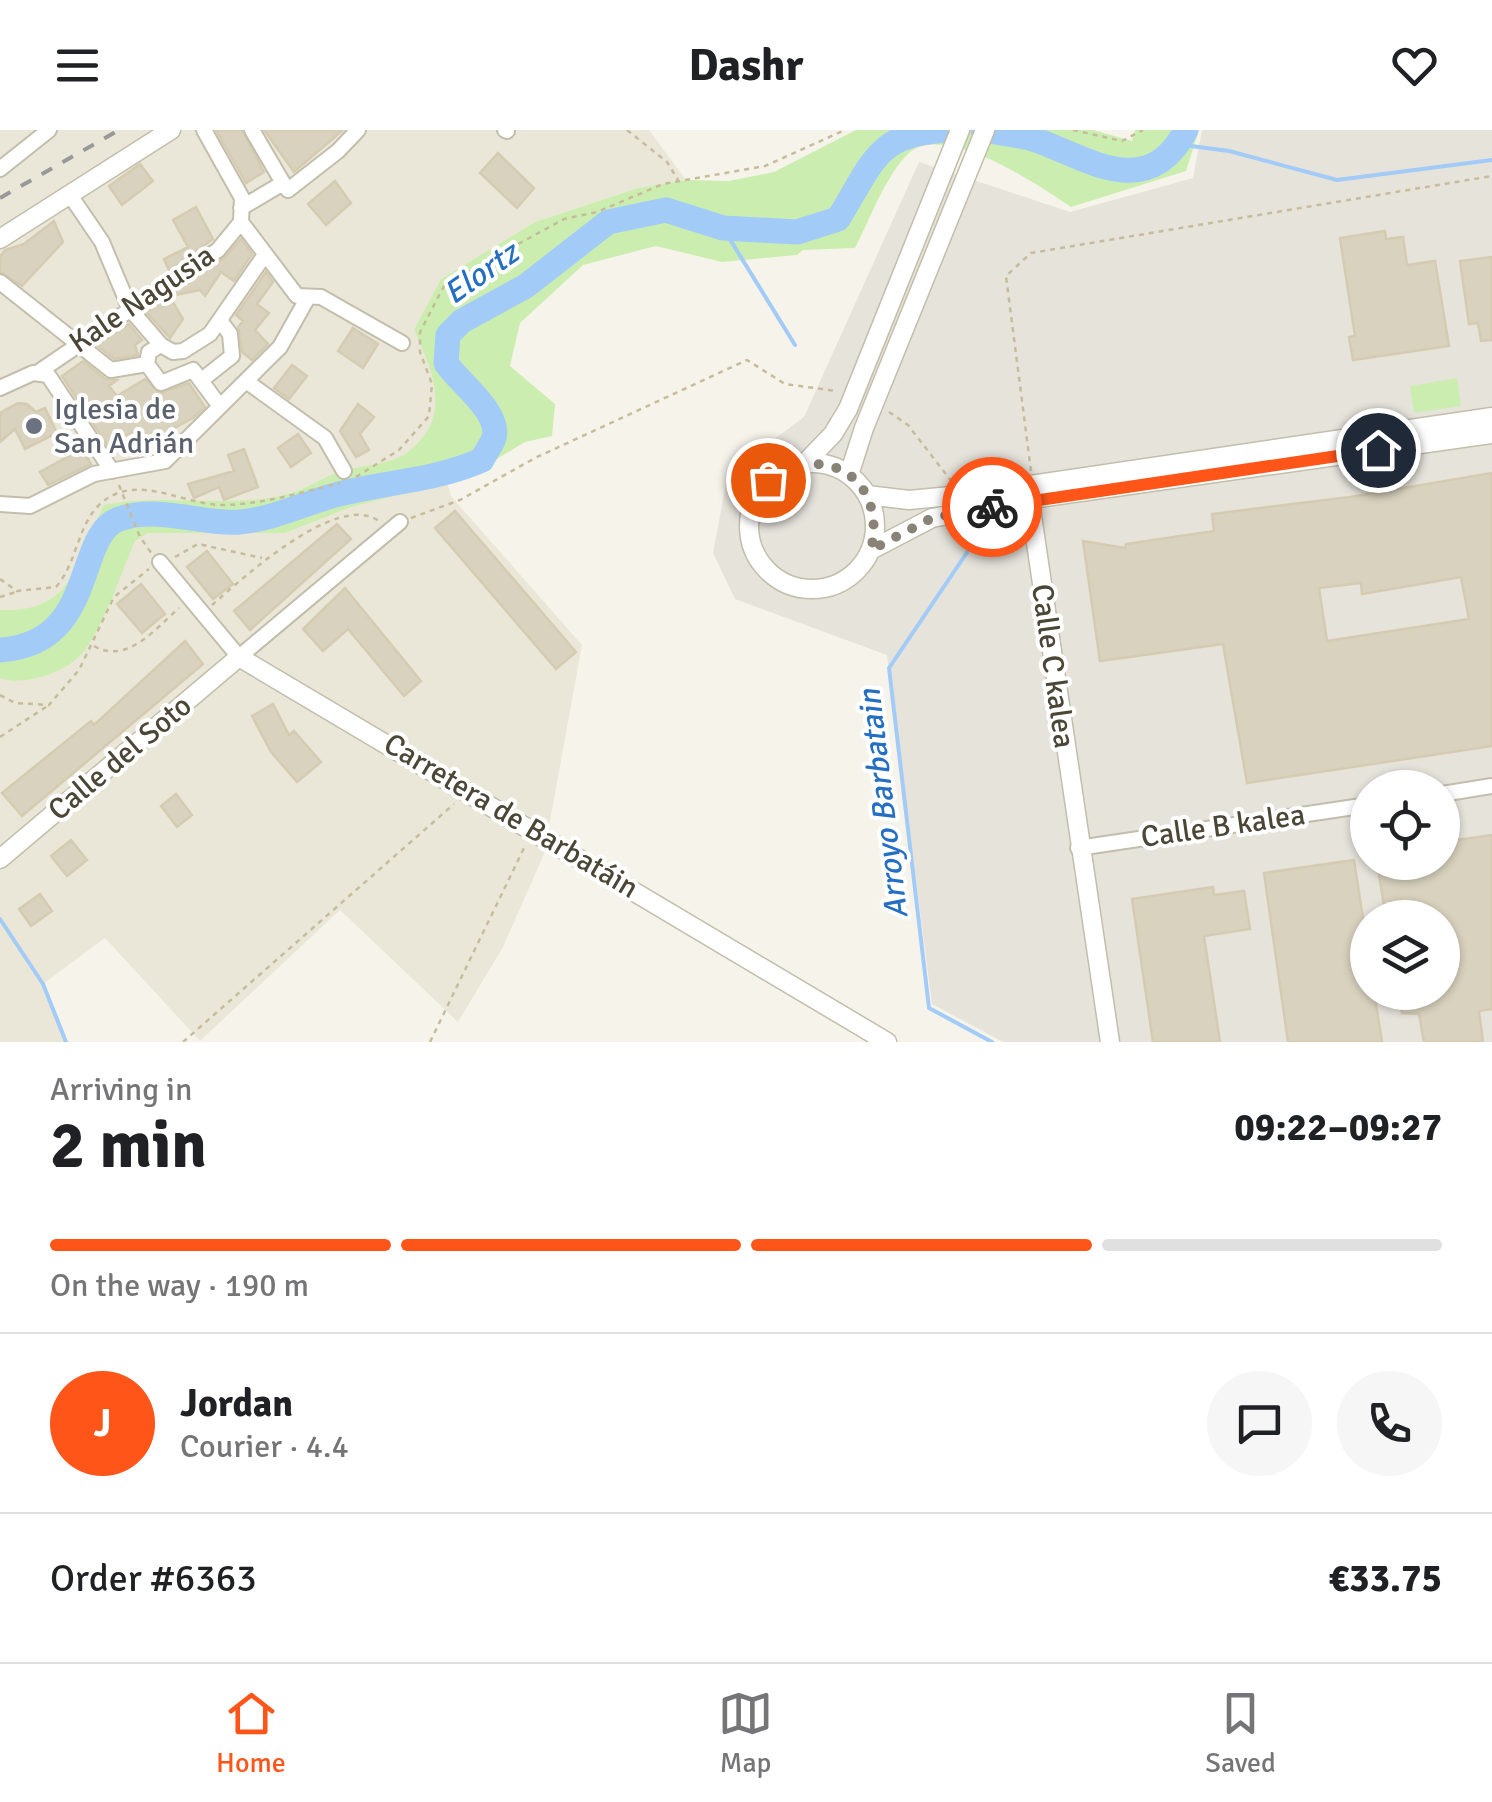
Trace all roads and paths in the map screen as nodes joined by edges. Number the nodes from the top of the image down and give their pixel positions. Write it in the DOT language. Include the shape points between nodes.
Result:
graph roads {
  1 [pos="49,130"];
  2 [pos="171,130"];
  3 [pos="204,130"];
  4 [pos="252,130"];
  5 [pos="358,130"];
  6 [pos="627,130"];
  7 [pos="845,130"];
  8 [pos="960,130"];
  9 [pos="985,130"];
  10 [pos="1073,130"];
  11 [pos="1143,130"];
  12 [pos="0,169"];
  13 [pos="1492,176"];
  14 [pos="283,182"];
  15 [pos="679,182"];
  16 [pos="70,195"];
  17 [pos="241,215"];
  18 [pos="0,239"];
  19 [pos="264,256"];
  20 [pos="0,282"];
  21 [pos="307,299"];
  22 [pos="130,309"];
  23 [pos="221,322"];
  24 [pos="78,342"];
  25 [pos="402,342"];
  26 [pos="161,345"];
  27 [pos="147,364"];
  28 [pos="40,371"];
  29 [pos="203,379"];
  30 [pos="246,381"];
  31 [pos="0,388"];
  32 [pos="837,391"];
  33 [pos="220,405"];
  34 [pos="889,412"];
  35 [pos="1492,417"];
  36 [pos="1492,434"];
  37 [pos="805,463"];
  38 [pos="112,471"];
  39 [pos="344,471"];
  40 [pos="849,475"];
  41 [pos="122,490"];
  42 [pos="1029,492"];
  43 [pos="867,495"];
  44 [pos="962,495"];
  45 [pos="0,504"];
  46 [pos="395,526"];
  47 [pos="871,550"];
  48 [pos="266,558"];
  49 [pos="160,562"];
  50 [pos="0,579"];
  51 [pos="17,591"];
  52 [pos="0,597"];
  53 [pos="192,598"];
  54 [pos="204,613"];
  55 [pos="93,646"];
  56 [pos="239,657"];
  57 [pos="0,695"];
  58 [pos="49,704"];
  59 [pos="0,737"];
  60 [pos="1492,786"];
  61 [pos="462,789"];
  62 [pos="1460,791"];
  63 [pos="1350,808"];
  64 [pos="534,829"];
  65 [pos="1078,848"];
  66 [pos="0,859"];
  67 [pos="183,1042"];
  68 [pos="430,1042"];
  69 [pos="887,1042"];
  70 [pos="1110,1042"];
  1 -- 12 [label="street"];
  2 -- 16 [label="street"];
  3 -- 17 [label="street" via="242,198"];
  4 -- 14 [label="street"];
  5 -- 14 [label="street, Kale Nagusia" via="288,190"];
  6 -- 15 [label="path" via="667,162"];
  7 -- 15 [label="path" via="765,166"];
  8 -- 37 [label="street" via="848,409"];
  9 -- 40 [label="street"];
  10 -- 11 [label="path" via="1122,142"];
  13 -- 42 [label="path" via="1031,253 1006,276 1032,468"];
  14 -- 17 [label="street, Kale Nagusia"];
  15 -- 41 [label="path" via="564,219 445,284 420,332 432,384 429,416 399,450 345,482 226,505"];
  16 -- 18 [label="street"];
  16 -- 22 [label="street" via="102,242"];
  17 -- 19 [label="street"];
  17 -- 22 [label="street, Kale Nagusia" via="218,250"];
  19 -- 21 [label="street"];
  19 -- 23 [label="street"];
  20 -- 24 [label="street"];
  21 -- 25 [label="street" via="320,298"];
  21 -- 30 [label="street" via="280,347"];
  22 -- 24 [label="street, Kale Nagusia"];
  22 -- 26 [label="street"];
  23 -- 26 [label="street" via="184,351"];
  23 -- 29 [label="street" via="232,356"];
  24 -- 27 [label="street" via="111,370"];
  24 -- 28 [label="street, Kale Nagusia"];
  26 -- 27 [label="street" via="149,352"];
  27 -- 29 [label="street" via="161,383 193,370"];
  28 -- 31 [label="street, Kale Nagusia"];
  28 -- 38 [label="street"];
  29 -- 33 [label="street"];
  30 -- 33 [label="street"];
  30 -- 39 [label="street" via="326,438"];
  32 -- 46 [label="path" via="785,384 747,360"];
  33 -- 38 [label="street" via="165,461"];
  34 -- 44 [label="path" via="908,425"];
  35 -- 42 [label="street"];
  36 -- 42 [label="street"];
  37 -- 40 [label="street"];
  37 -- 47 [label="street" via="768,480 756,496 749,526 756,556 785,584 826,588 860,568"];
  38 -- 45 [label="street" via="30,506"];
  40 -- 43 [label="street"];
  41 -- 49 [label="path" via="140,537"];
  41 -- 51 [label="path" via="90,516 56,587"];
  42 -- 44 [label="street"];
  42 -- 47 [label="street" via="932,518"];
  42 -- 65 [label="street, Calle C kalea"];
  43 -- 44 [label="street"];
  43 -- 47 [label="street" via="874,513"];
  46 -- 48 [label="path" via="356,516 299,534"];
  46 -- 56 [label="street"];
  48 -- 49 [label="path" via="198,544"];
  48 -- 54 [label="path"];
  49 -- 53 [label="street, Carretera de Barbatáin"];
  49 -- 55 [label="path" via="114,597"];
  50 -- 51 [label="path"];
  51 -- 52 [label="path"];
  53 -- 54 [label="street, Carretera de Barbatáin"];
  53 -- 55 [label="path" via="129,650 115,654"];
  54 -- 56 [label="street, Carretera de Barbatáin"];
  55 -- 58 [label="path"];
  56 -- 61 [label="street, Carretera de Barbatáin"];
  56 -- 66 [label="street, Calle del Soto"];
  57 -- 58 [label="path" via="15,703"];
  58 -- 59 [label="path"];
  60 -- 62 [label="street"];
  61 -- 64 [label="street, Carretera de Barbatáin"];
  61 -- 67 [label="path" via="454,804"];
  63 -- 65 [label="street, Calle B kalea"];
  64 -- 68 [label="path"];
  64 -- 69 [label="street, Carretera de Barbatáin"];
  65 -- 70 [label="street, Calle C kalea"];
}
